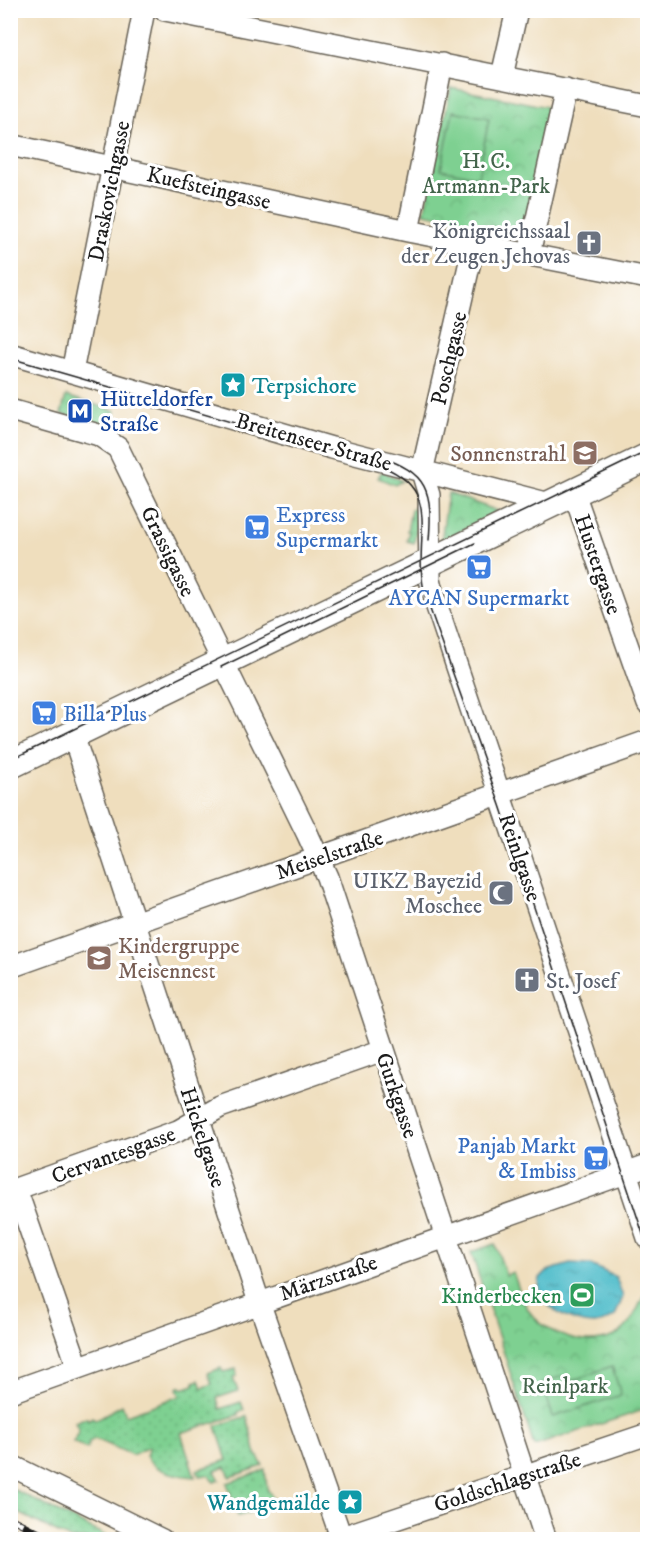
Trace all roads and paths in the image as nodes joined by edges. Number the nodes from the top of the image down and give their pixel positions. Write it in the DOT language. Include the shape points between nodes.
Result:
graph roads {
  1 [pos="144,10"];
  2 [pos="165,10"];
  3 [pos="517,10"];
  4 [pos="442,64"];
  5 [pos="502,76"];
  6 [pos="566,89"];
  7 [pos="648,106"];
  8 [pos="10,145"];
  9 [pos="113,166"];
  10 [pos="408,231"];
  11 [pos="474,244"];
  12 [pos="529,254"];
  13 [pos="648,278"];
  14 [pos="10,354"];
  15 [pos="72,372"];
  16 [pos="10,410"];
  17 [pos="648,457"];
  18 [pos="422,472"];
  19 [pos="574,493"];
  20 [pos="550,504"];
  21 [pos="429,562"];
  22 [pos="223,662"];
  23 [pos="648,704"];
  24 [pos="73,735"];
  25 [pos="648,741"];
  26 [pos="10,765"];
  27 [pos="499,793"];
  28 [pos="308,861"];
  29 [pos="134,923"];
  30 [pos="10,967"];
  31 [pos="383,1050"];
  32 [pos="199,1120"];
  33 [pos="648,1165"];
  34 [pos="626,1172"];
  35 [pos="13,1190"];
  36 [pos="446,1236"];
  37 [pos="648,1238"];
  38 [pos="258,1302"];
  39 [pos="78,1367"];
  40 [pos="10,1392"];
  41 [pos="648,1434"];
  42 [pos="10,1465"];
  43 [pos="524,1476"];
  44 [pos="337,1538"];
  45 [pos="162,1539"];
  46 [pos="546,1539"];
  1 -- 9 [label="street, Draskovichgasse"];
  2 -- 4 [label="street"];
  3 -- 5 [label="street"];
  4 -- 5 [label="street"];
  4 -- 10 [label="street"];
  5 -- 6 [label="street"];
  6 -- 7 [label="street"];
  6 -- 12 [label="street"];
  8 -- 9 [label="street, Kuefsteingasse"];
  9 -- 10 [label="street, Kuefsteingasse"];
  9 -- 15 [label="street, Draskovichgasse"];
  10 -- 11 [label="street, Kuefsteingasse"];
  11 -- 12 [label="street, Kuefsteingasse"];
  11 -- 18 [label="street, Poschgasse"];
  12 -- 13 [label="street"];
  14 -- 15 [label="street, Breitenseer Straße"];
  15 -- 18 [label="street, Breitenseer Straße"];
  16 -- 22 [label="street, Grassigasse" via="99,435 121,452"];
  17 -- 19 [label="main road"];
  18 -- 20 [label="street, Breitenseer Straße"];
  18 -- 21 [label="street, Reinlgasse" via="429,495"];
  19 -- 20 [label="main road"];
  19 -- 23 [label="street, Hustergasse"];
  20 -- 21 [label="main road"];
  21 -- 22 [label="main road"];
  21 -- 27 [label="street, Reinlgasse" via="437,607"];
  22 -- 24 [label="main road"];
  22 -- 28 [label="street, Gurkgasse"];
  24 -- 26 [label="main road"];
  24 -- 29 [label="street, Hickelgasse"];
  25 -- 27 [label="street, Meiselstraße"];
  27 -- 28 [label="street, Meiselstraße"];
  27 -- 34 [label="street, Reinlgasse"];
  28 -- 29 [label="street, Meiselstraße"];
  28 -- 31 [label="street, Gurkgasse"];
  29 -- 30 [label="street, Meiselstraße"];
  29 -- 32 [label="street, Hickelgasse"];
  31 -- 32 [label="street, Cervantesgasse" via="220,1107"];
  31 -- 36 [label="street, Gurkgasse"];
  32 -- 35 [label="street, Cervantesgasse"];
  32 -- 38 [label="street, Hickelgasse"];
  33 -- 34 [label="street, Märzstraße"];
  34 -- 36 [label="street, Märzstraße"];
  34 -- 37 [label="street, Reinlgasse"];
  35 -- 39 [label="street"];
  36 -- 38 [label="street, Märzstraße"];
  36 -- 43 [label="street, Gurkgasse"];
  38 -- 39 [label="street, Märzstraße"];
  38 -- 44 [label="street, Hickelgasse"];
  39 -- 40 [label="street, Märzstraße"];
  41 -- 43 [label="street, Goldschlagstraße"];
  42 -- 45 [label="street"];
  43 -- 44 [label="street, Goldschlagstraße"];
  43 -- 46 [label="street, Gurkgasse"];
}
